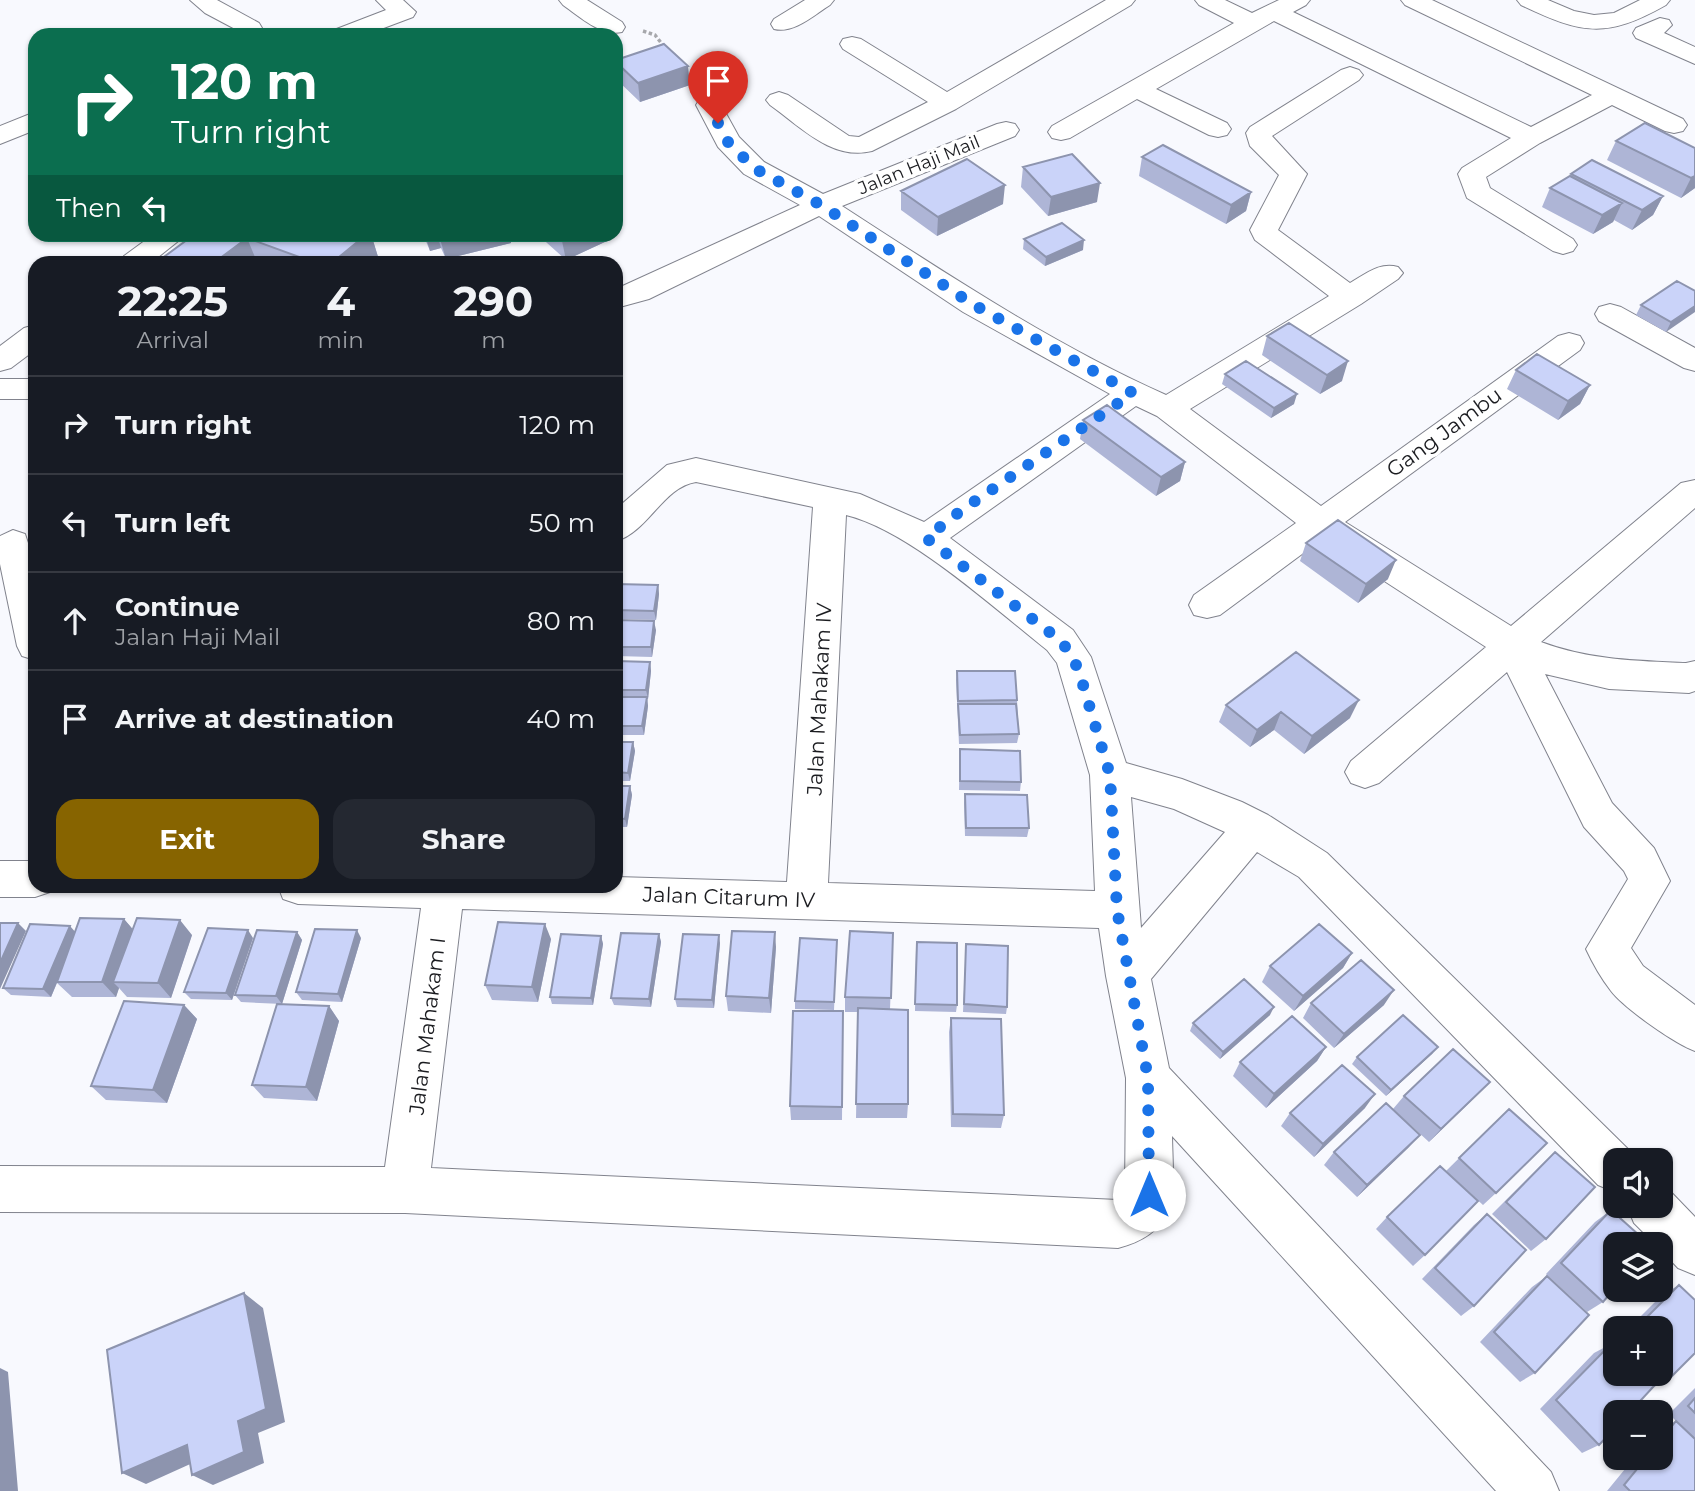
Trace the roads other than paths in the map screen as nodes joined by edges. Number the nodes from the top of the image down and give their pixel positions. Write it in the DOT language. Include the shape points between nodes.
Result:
graph roads {
  1 [pos="202,0"];
  2 [pos="388,0"];
  3 [pos="571,0"];
  4 [pos="1075,0"];
  5 [pos="1122,0"];
  6 [pos="1208,0"];
  7 [pos="1299,0"];
  8 [pos="1413,0"];
  9 [pos="1529,0"];
  10 [pos="1658,0"];
  11 [pos="816,4"];
  12 [pos="1100,14"];
  13 [pos="1263,18"];
  14 [pos="783,24"];
  15 [pos="1660,25"];
  16 [pos="613,27"];
  17 [pos="250,28"];
  18 [pos="362,28"];
  19 [pos="852,44"];
  20 [pos="1695,56"];
  21 [pos="1350,75"];
  22 [pos="1136,89"];
  23 [pos="1610,96"];
  24 [pos="779,100"];
  25 [pos="947,103"];
  26 [pos="709,105"];
  27 [pos="28,123"];
  28 [pos="1674,125"];
  29 [pos="1218,129"];
  30 [pos="1006,130"];
  31 [pos="1061,132"];
  32 [pos="0,136"];
  33 [pos="1531,137"];
  34 [pos="821,205"];
  35 [pos="162,242"];
  36 [pos="1563,245"];
  37 [pos="143,256"];
  38 [pos="1388,273"];
  39 [pos="623,297"];
  40 [pos="1350,297"];
  41 [pos="1610,314"];
  42 [pos="28,340"];
  43 [pos="1569,343"];
  44 [pos="0,361"];
  45 [pos="1695,361"];
  46 [pos="0,389"];
  47 [pos="28,389"];
  48 [pos="1133,393"];
  49 [pos="1168,408"];
  50 [pos="1693,491"];
  51 [pos="830,499"];
  52 [pos="623,522"];
  53 [pos="1319,522"];
  54 [pos="926,538"];
  55 [pos="16,543"];
  56 [pos="1208,605"];
  57 [pos="28,608"];
  58 [pos="1512,645"];
  59 [pos="1693,679"];
  60 [pos="1365,772"];
  61 [pos="1110,775"];
  62 [pos="1254,827"];
  63 [pos="0,878"];
  64 [pos="28,879"];
  65 [pos="434,893"];
  66 [pos="621,893"];
  67 [pos="807,899"];
  68 [pos="1117,910"];
  69 [pos="1127,976"];
  70 [pos="1695,1031"];
  71 [pos="1148,1078"];
  72 [pos="1603,1157"];
  73 [pos="408,1177"];
  74 [pos="0,1189"];
  75 [pos="1663,1218"];
  76 [pos="1695,1251"];
  77 [pos="1532,1491"];
  1 -- 17 [label="street"];
  2 -- 18 [label="street" via="404,12"];
  3 -- 16 [label="street"];
  4 -- 12 [label="street"];
  5 -- 12 [label="street"];
  6 -- 13 [label="street"];
  7 -- 13 [label="street"];
  8 -- 23 [label="street"];
  9 -- 10 [label="street" via="1566,18 1612,23"];
  11 -- 14 [label="street"];
  12 -- 25 [label="street"];
  13 -- 22 [label="street"];
  13 -- 33 [label="street"];
  15 -- 20 [label="street" via="1645,33"];
  19 -- 25 [label="street"];
  21 -- 40 [label="street" via="1259,133 1259,140 1293,174 1264,207 1267,239"];
  22 -- 29 [label="street"];
  22 -- 31 [label="street"];
  23 -- 28 [label="street"];
  23 -- 33 [label="street"];
  24 -- 25 [label="street" via="851,146 863,145"];
  26 -- 34 [label="street" via="727,141 754,168"];
  27 -- 32 [label="street"];
  30 -- 34 [label="street, Jalan Haji Mail"];
  33 -- 36 [label="street" via="1472,174 1477,192"];
  34 -- 39 [label="street, Jalan Haji Mail"];
  34 -- 48 [label="street" via="974,305"];
  35 -- 37 [label="street"];
  38 -- 40 [label="street"];
  40 -- 49 [label="street"];
  41 -- 45 [label="street"];
  42 -- 44 [label="street"];
  43 -- 53 [label="street, Gang Jambu"];
  46 -- 47 [label="street"];
  48 -- 49 [label="street"];
  48 -- 54 [label="street"];
  49 -- 53 [label="street"];
  50 -- 58 [label="street"];
  51 -- 52 [label="street" via="696,470 667,481"];
  51 -- 54 [label="street" via="860,506"];
  51 -- 67 [label="street, Jalan Mahakam IV"];
  53 -- 56 [label="street, Gang Jambu"];
  53 -- 58 [label="street"];
  54 -- 61 [label="street" via="1060,640 1081,678"];
  55 -- 57 [label="street"];
  58 -- 59 [label="street" via="1562,665 1609,675"];
  58 -- 60 [label="street"];
  58 -- 70 [label="street" via="1598,815 1640,860 1649,881 1607,949 1628,980"];
  61 -- 62 [label="street" via="1182,795"];
  61 -- 68 [label="street"];
  62 -- 69 [label="street"];
  62 -- 72 [label="street" via="1313,865"];
  63 -- 64 [label="street"];
  65 -- 73 [label="street, Jalan Mahakam I"];
  66 -- 67 [label="street, Jalan Citarum IV"];
  67 -- 68 [label="street, Jalan Citarum IV"];
  68 -- 69 [label="street"];
  69 -- 71 [label="street"];
  71 -- 73 [label="street" via="1149,1195 1140,1215 1118,1224"];
  71 -- 77 [label="street"];
  73 -- 74 [label="street"];
  75 -- 76 [label="street"];
}
